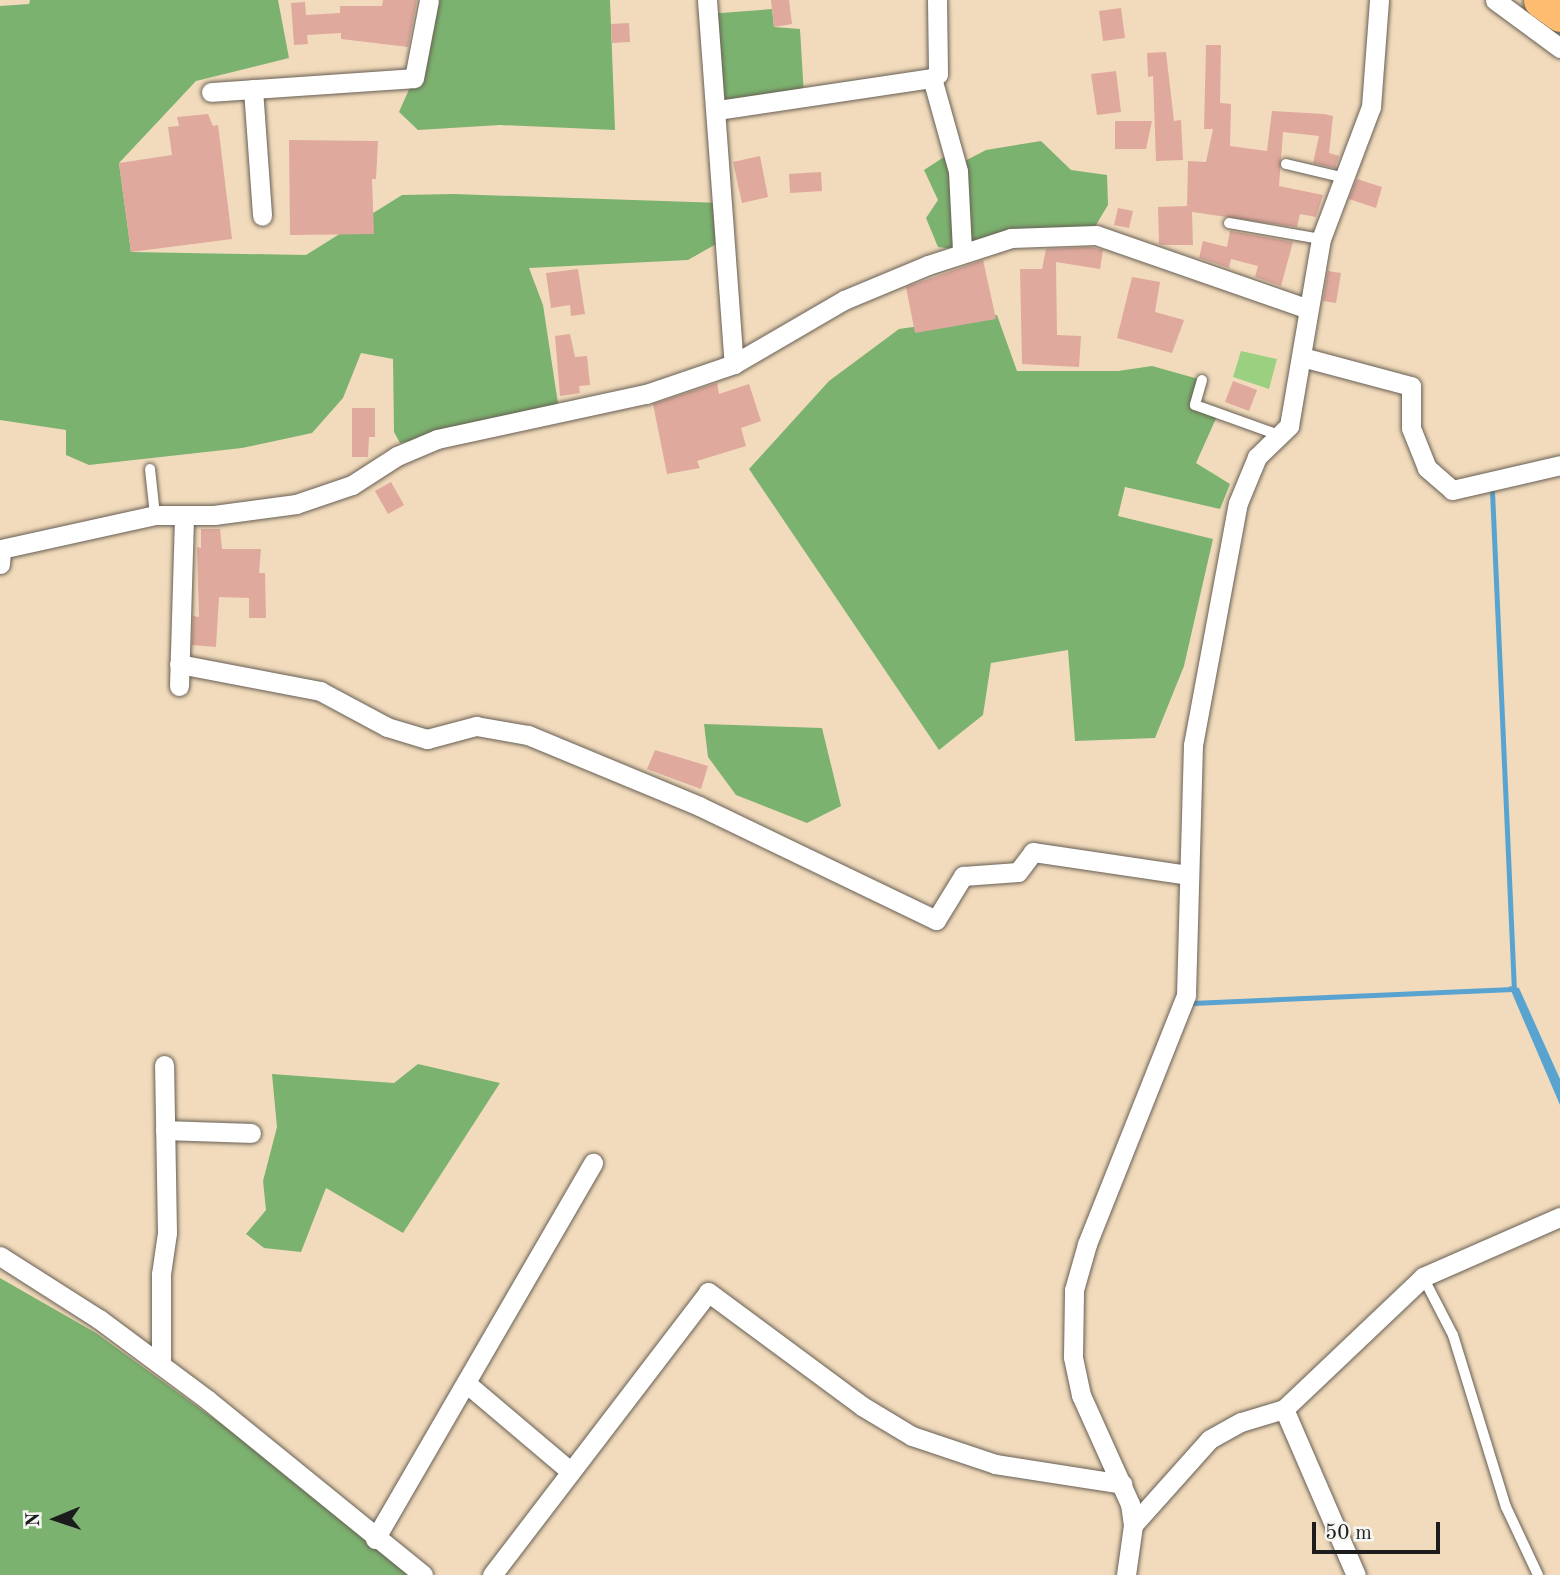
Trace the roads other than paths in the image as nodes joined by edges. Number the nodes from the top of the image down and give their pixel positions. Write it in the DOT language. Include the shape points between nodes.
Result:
graph roads {
  1 [pos="429,0"];
  2 [pos="707,0"];
  3 [pos="937,0"];
  4 [pos="1379,0"];
  5 [pos="1495,0"];
  6 [pos="1541,0"];
  7 [pos="1560,14"];
  8 [pos="1560,48"];
  9 [pos="932,78"];
  10 [pos="253,89"];
  11 [pos="211,92"];
  12 [pos="718,110"];
  13 [pos="1286,164"];
  14 [pos="1341,177"];
  15 [pos="262,216"];
  16 [pos="1230,223"];
  17 [pos="1321,239"];
  18 [pos="962,250"];
  19 [pos="1309,309"];
  20 [pos="1302,357"];
  21 [pos="734,364"];
  22 [pos="1202,380"];
  23 [pos="1279,435"];
  24 [pos="1560,465"];
  25 [pos="150,469"];
  26 [pos="155,515"];
  27 [pos="184,516"];
  28 [pos="0,543"];
  29 [pos="1,549"];
  30 [pos="0,564"];
  31 [pos="179,664"];
  32 [pos="178,686"];
  33 [pos="1188,875"];
  34 [pos="164,1065"];
  35 [pos="165,1130"];
  36 [pos="251,1133"];
  37 [pos="593,1163"];
  38 [pos="1560,1217"];
  39 [pos="0,1256"];
  40 [pos="1423,1277"];
  41 [pos="161,1365"];
  42 [pos="466,1383"];
  43 [pos="1284,1409"];
  44 [pos="569,1470"];
  45 [pos="1122,1484"];
  46 [pos="1133,1525"];
  47 [pos="375,1539"];
  48 [pos="423,1575"];
  49 [pos="492,1575"];
  50 [pos="1126,1575"];
  51 [pos="1356,1575"];
  52 [pos="1538,1575"];
  1 -- 10 [label="street" via="414,78"];
  2 -- 12 [label="street"];
  3 -- 9 [label="street" via="938,74"];
  4 -- 14 [label="street" via="1371,107"];
  5 -- 8 [label="street"];
  6 -- 7 [label="highway"];
  9 -- 12 [label="street"];
  9 -- 18 [label="street" via="958,171"];
  10 -- 11 [label="street"];
  10 -- 15 [label="street"];
  12 -- 21 [label="street"];
  13 -- 14 [label="lane"];
  14 -- 17 [label="street"];
  16 -- 17 [label="lane"];
  17 -- 19 [label="street"];
  18 -- 19 [label="street" via="1011,238 1096,235"];
  18 -- 21 [label="street" via="845,300"];
  19 -- 20 [label="street"];
  20 -- 23 [label="street" via="1289,426"];
  20 -- 24 [label="street" via="1411,386 1411,428 1427,468 1452,489"];
  21 -- 27 [label="street" via="646,394 437,439 397,456 352,485 296,504"];
  22 -- 23 [label="lane" via="1195,405"];
  23 -- 33 [label="street" via="1257,457 1238,503 1193,745"];
  25 -- 26 [label="lane"];
  26 -- 27 [label="street"];
  26 -- 29 [label="street"];
  27 -- 31 [label="street"];
  28 -- 29 [label="lane"];
  29 -- 30 [label="street"];
  31 -- 32 [label="street"];
  31 -- 33 [label="street" via="320,691 387,727 427,739 476,726 528,735 699,806 936,920 963,876 1018,872 1033,852"];
  33 -- 45 [label="street" via="1186,995 1087,1244 1074,1290 1073,1357 1081,1395"];
  34 -- 35 [label="street"];
  35 -- 36 [label="street"];
  35 -- 41 [label="street"];
  37 -- 42 [label="street"];
  38 -- 40 [label="street"];
  39 -- 41 [label="street"];
  40 -- 43 [label="street"];
  40 -- 52 [label="lane" via="1453,1335 1506,1507"];
  41 -- 47 [label="street"];
  42 -- 44 [label="street"];
  42 -- 47 [label="street"];
  43 -- 46 [label="street" via="1241,1422 1210,1439"];
  43 -- 51 [label="street"];
  44 -- 45 [label="street" via="708,1292 862,1406 912,1436 995,1464"];
  44 -- 49 [label="street"];
  45 -- 46 [label="street"];
  46 -- 50 [label="street"];
  47 -- 48 [label="street"];
}
